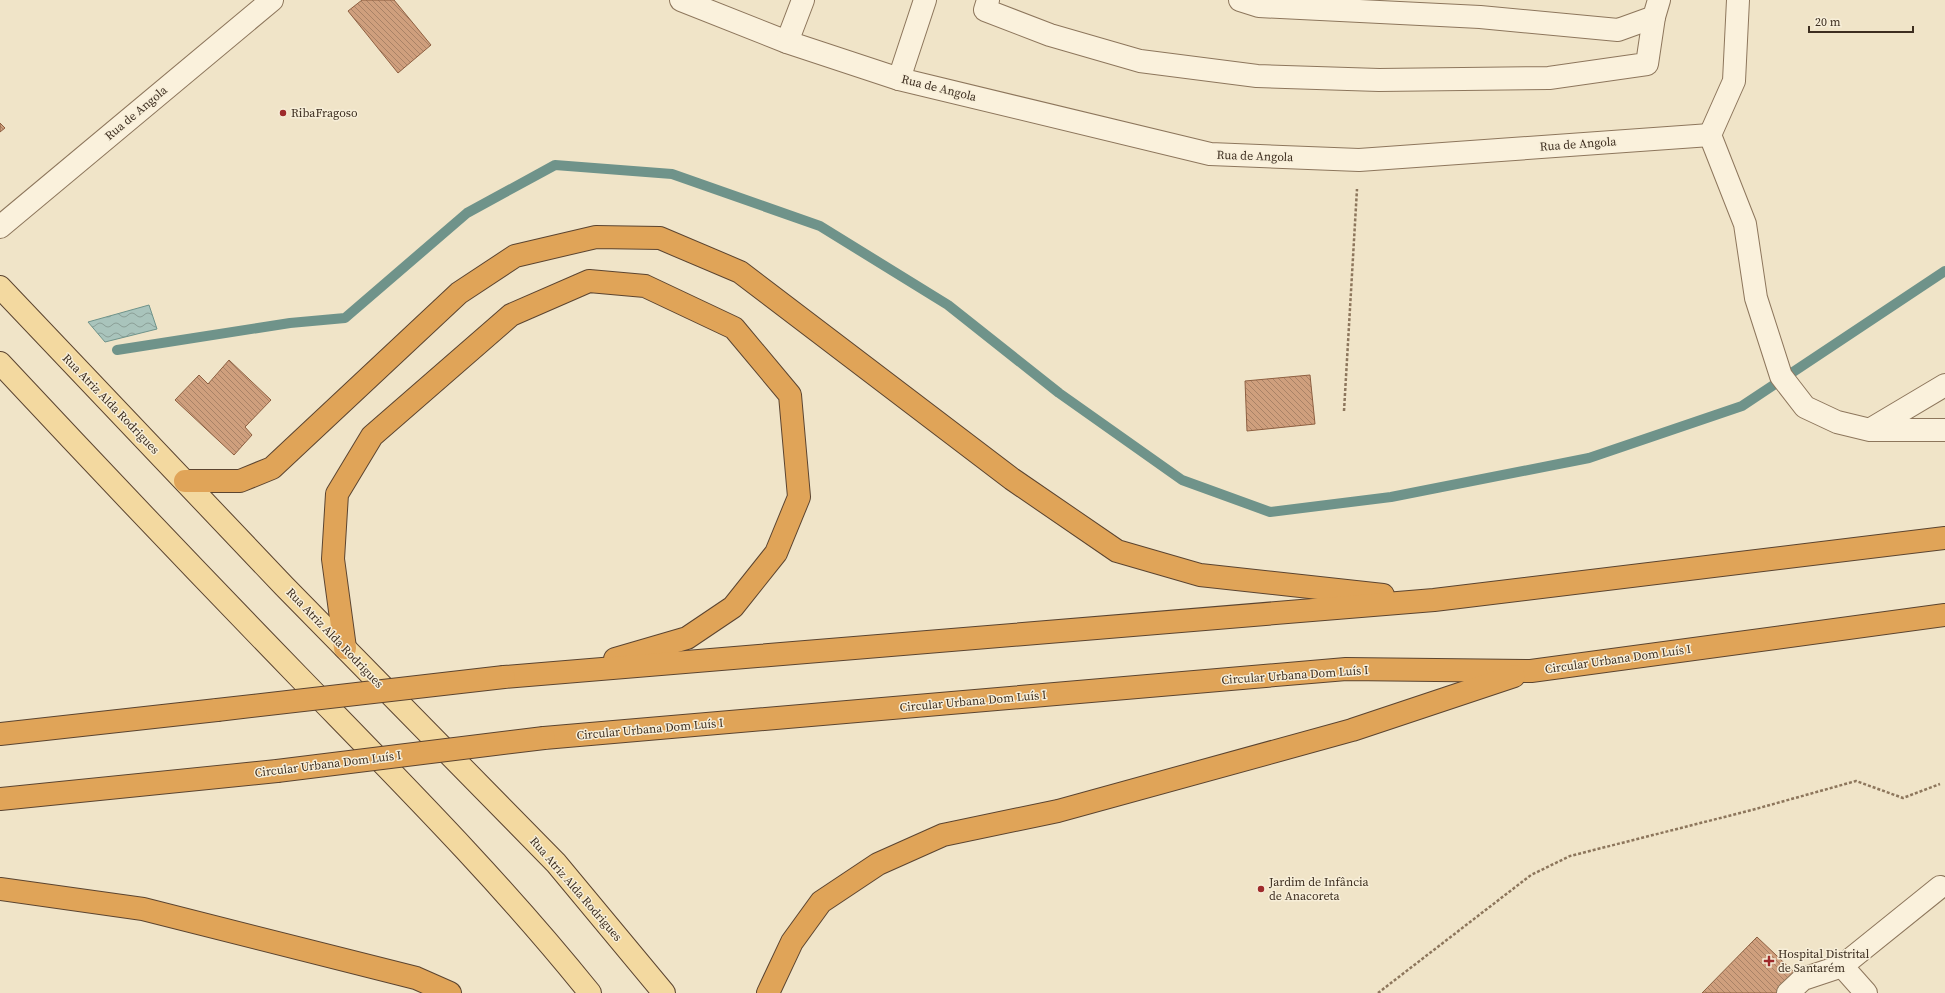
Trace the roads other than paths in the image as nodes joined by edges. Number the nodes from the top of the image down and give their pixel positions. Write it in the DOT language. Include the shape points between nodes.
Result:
graph roads {
  1 [pos="272,0"];
  2 [pos="682,0"];
  3 [pos="803,0"];
  4 [pos="925,0"];
  5 [pos="988,0"];
  6 [pos="1240,0"];
  7 [pos="1738,0"];
  8 [pos="1656,8"];
  9 [pos="787,42"];
  10 [pos="899,79"];
  11 [pos="1710,134"];
  12 [pos="0,227"];
  13 [pos="0,287"];
  14 [pos="0,363"];
  15 [pos="1945,386"];
  16 [pos="1870,430"];
  17 [pos="1945,430"];
  18 [pos="185,481"];
  19 [pos="1945,538"];
  20 [pos="1434,600"];
  21 [pos="1945,615"];
  22 [pos="345,648"];
  23 [pos="1531,671"];
  24 [pos="570,672"];
  25 [pos="0,734"];
  26 [pos="0,799"];
  27 [pos="1943,888"];
  28 [pos="0,889"];
  29 [pos="1842,966"];
  30 [pos="450,993"];
  31 [pos="590,993"];
  32 [pos="664,993"];
  33 [pos="768,993"];
  34 [pos="1788,993"];
  35 [pos="1866,993"];
  1 -- 12 [label="street, Rua de Angola"];
  2 -- 9 [label="street, Rua de Angola"];
  3 -- 9 [label="street"];
  4 -- 10 [label="street"];
  5 -- 8 [label="street" via="985,10 1050,35 1140,61 1257,76 1380,80 1549,78 1647,64"];
  6 -- 8 [label="street" via="1259,6 1480,17 1618,30"];
  7 -- 11 [label="street" via="1734,81"];
  9 -- 10 [label="street, Rua de Angola"];
  10 -- 11 [label="street, Rua de Angola" via="1210,154 1359,160"];
  11 -- 16 [label="street" via="1745,224 1756,298 1788,384 1805,407 1837,422"];
  13 -- 18 [label="main road, Rua Atriz Alda Rodrigues"];
  14 -- 31 [label="main road" via="143,516 456,838 547,940"];
  15 -- 16 [label="street"];
  16 -- 17 [label="street"];
  18 -- 20 [label="highway" via="240,481 272,468 458,292 515,256 596,237 660,238 740,272 1012,479 1117,551 1200,575"];
  18 -- 22 [label="main road, Rua Atriz Alda Rodrigues"];
  19 -- 20 [label="highway"];
  20 -- 24 [label="highway"];
  21 -- 23 [label="highway, Circular Urbana Dom Luís I"];
  22 -- 24 [label="highway" via="333,559 337,494 372,436 511,315 589,281 645,286 734,328 790,395 799,498 776,553 733,607 687,638"];
  22 -- 32 [label="main road, Rua Atriz Alda Rodrigues" via="556,863"];
  23 -- 26 [label="highway, Circular Urbana Dom Luís I, bridge" via="1346,669 544,738 277,771"];
  23 -- 33 [label="highway" via="1352,730 1058,811 943,835 878,864 821,902 792,942"];
  24 -- 25 [label="highway, bridge" via="504,677"];
  27 -- 29 [label="street"];
  28 -- 30 [label="highway" via="143,910 416,978"];
  29 -- 34 [label="street" via="1802,979"];
  29 -- 35 [label="street"];
}
